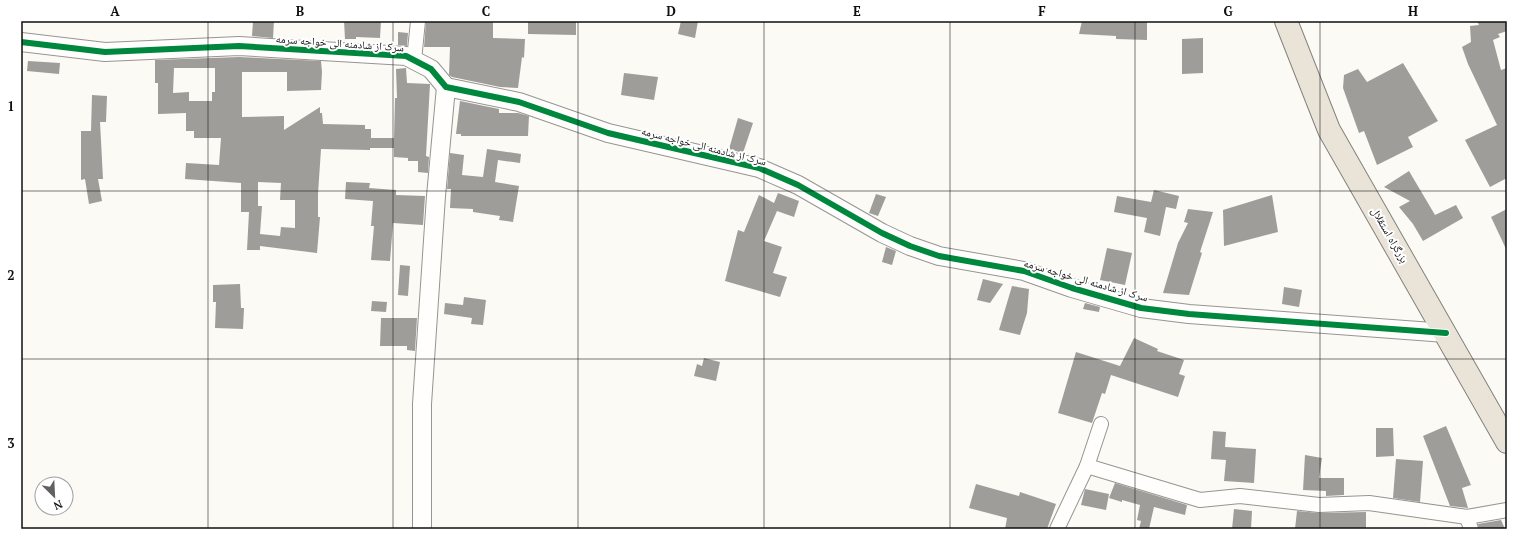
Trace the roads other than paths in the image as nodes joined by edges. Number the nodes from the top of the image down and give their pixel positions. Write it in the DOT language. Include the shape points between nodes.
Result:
graph roads {
  1 [pos="418,21"];
  2 [pos="1286,21"];
  3 [pos="21,42"];
  4 [pos="414,60"];
  5 [pos="446,87"];
  6 [pos="1446,333"];
  7 [pos="1101,424"];
  8 [pos="1507,442"];
  9 [pos="1087,466"];
  10 [pos="1507,510"];
  11 [pos="1469,523"];
  12 [pos="422,529"];
  13 [pos="1057,529"];
  1 -- 4 [label="street"];
  2 -- 6 [label="highway, بزرگراه استقلال" via="1329,130"];
  3 -- 4 [label="street, سرک از شادمنه الی خواجه سرمه" via="105,52 238,46 406,56"];
  4 -- 5 [label="street, سرک از شادمنه الی خواجه سرمه" via="431,69"];
  5 -- 6 [label="street, سرک از شادمنه الی خواجه سرمه" via="519,102 608,133 759,168 798,185 910,246 939,256 1024,271 1141,308"];
  5 -- 12 [label="street" via="422,404"];
  6 -- 8 [label="highway, بزرگراه استقلال"];
  7 -- 9 [label="street"];
  9 -- 11 [label="street" via="1200,500 1240,496 1319,505 1369,504"];
  9 -- 13 [label="street"];
  10 -- 11 [label="street"];
}
